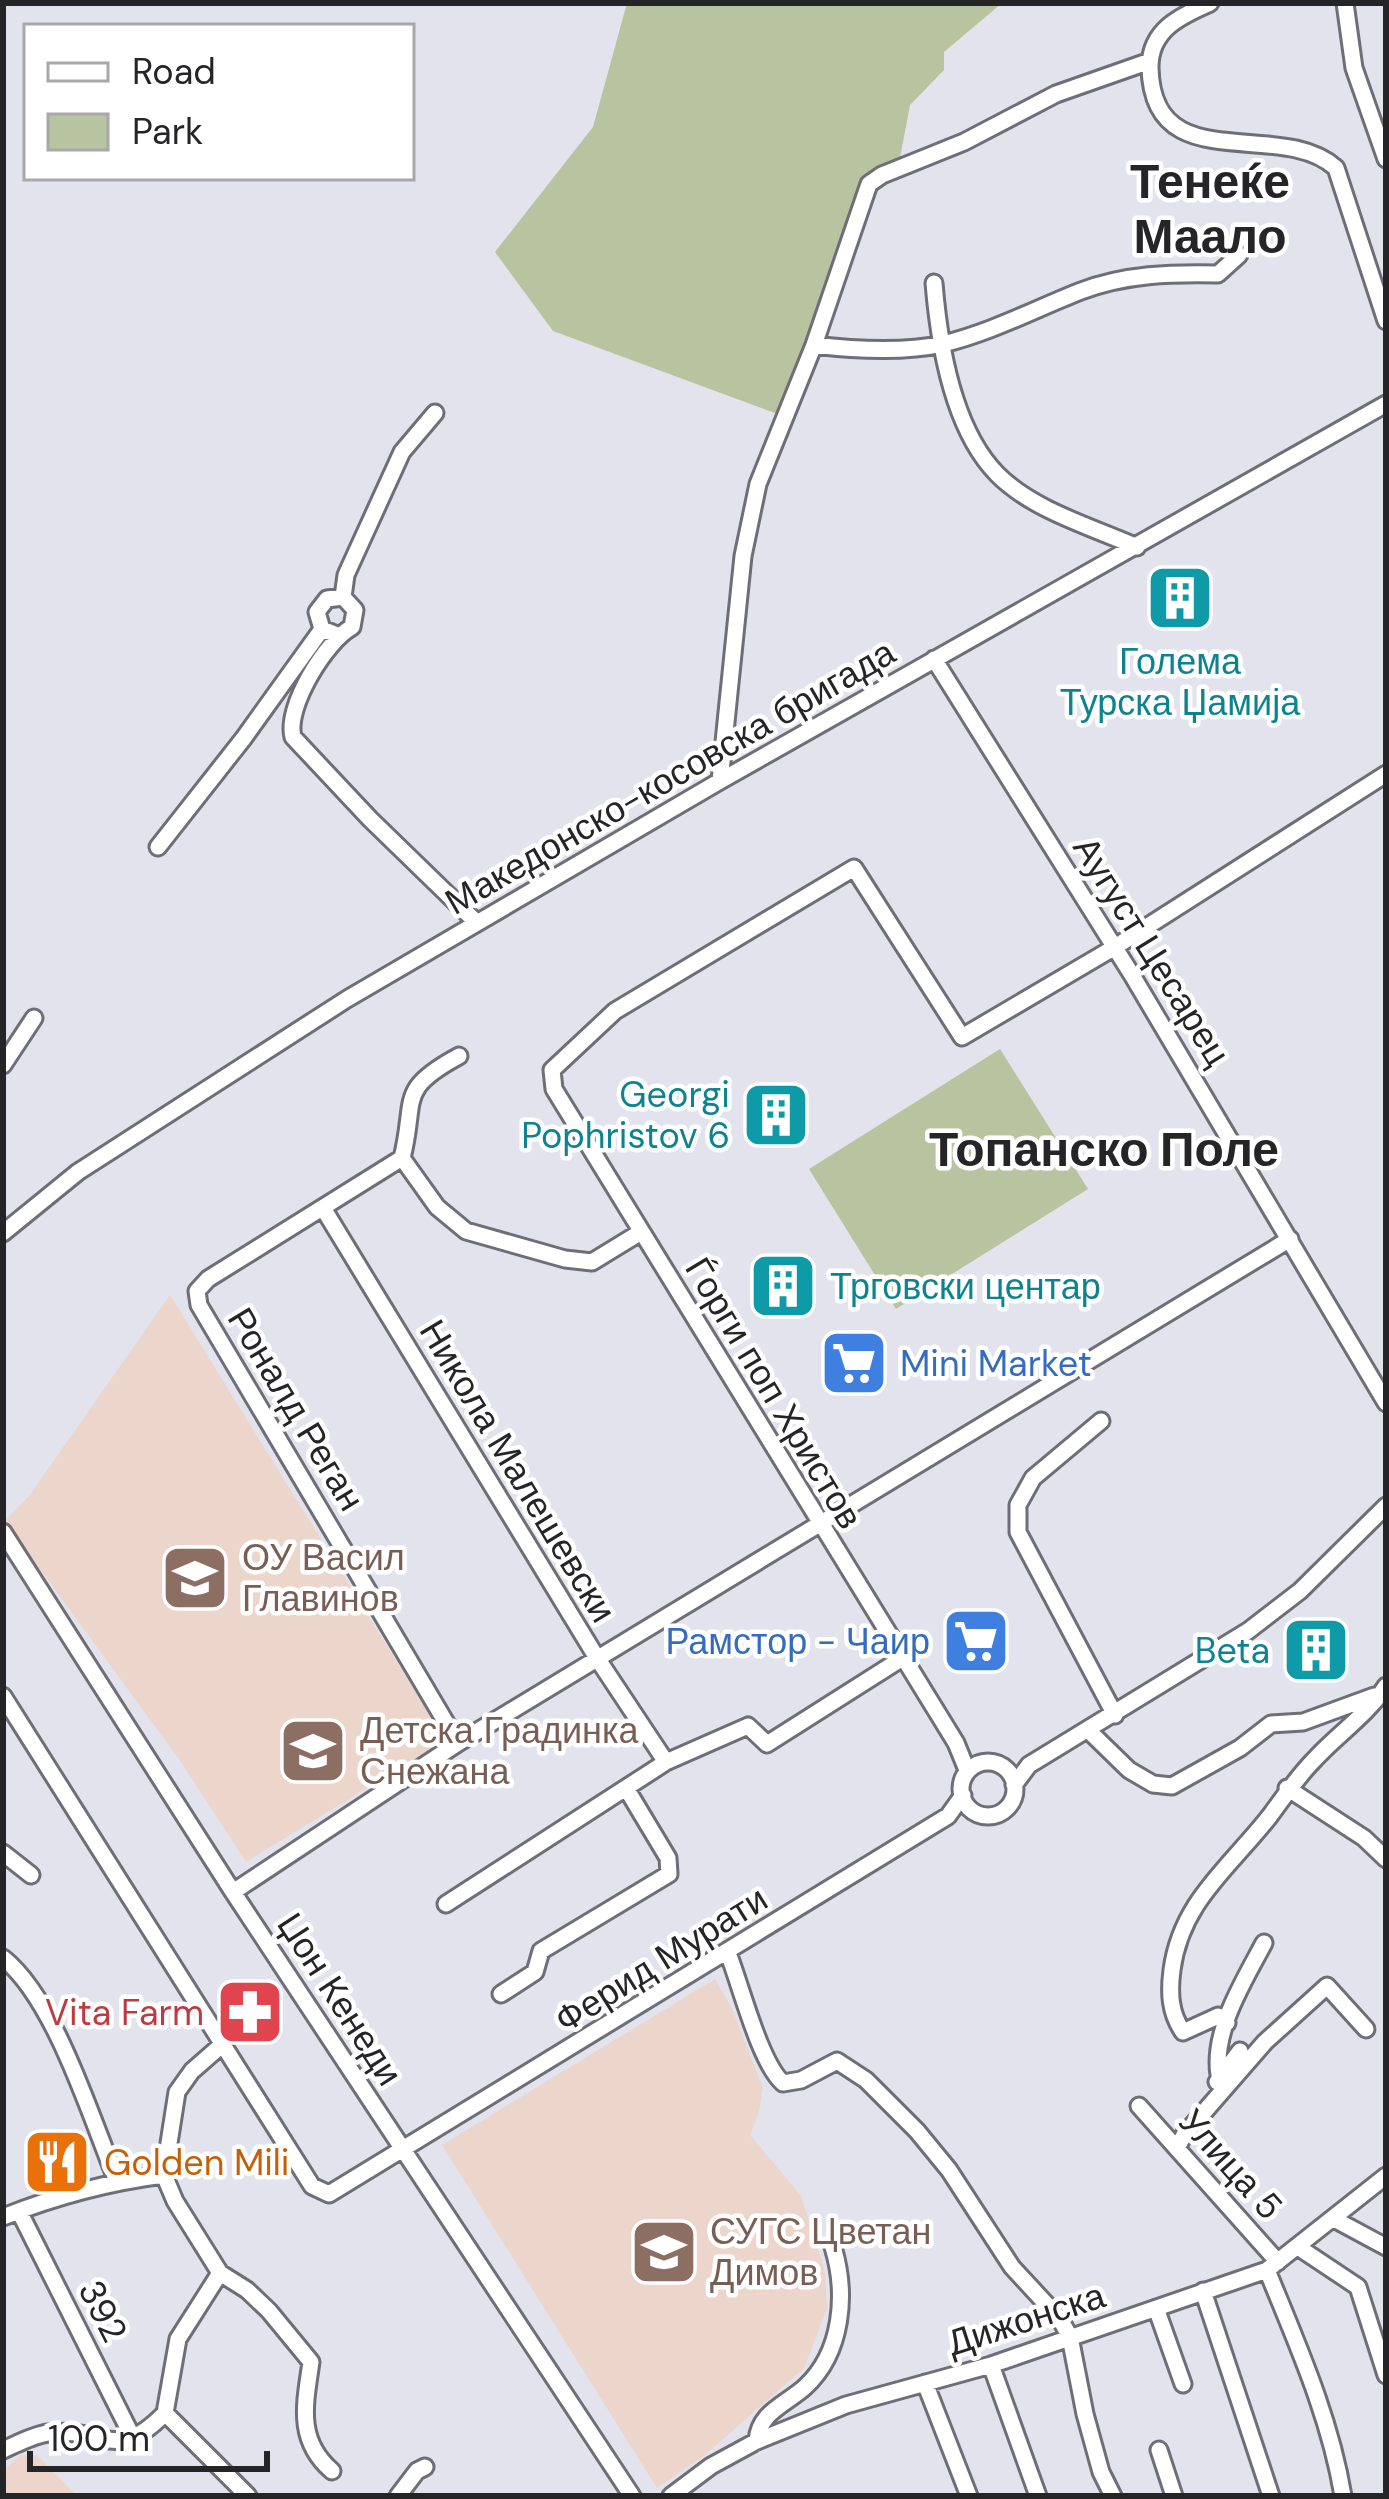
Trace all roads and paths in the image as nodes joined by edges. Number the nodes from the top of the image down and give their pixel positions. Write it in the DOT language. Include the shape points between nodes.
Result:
graph roads {
  1 [pos="1210,3"];
  2 [pos="1345,3"];
  3 [pos="1150,61"];
  4 [pos="1386,160"];
  5 [pos="1239,255"];
  6 [pos="934,283"];
  7 [pos="1386,321"];
  8 [pos="814,344"];
  9 [pos="939,345"];
  10 [pos="1386,404"];
  11 [pos="435,413"];
  12 [pos="1137,547"];
  13 [pos="343,597"];
  14 [pos="329,632"];
  15 [pos="934,659"];
  16 [pos="1386,774"];
  17 [pos="720,781"];
  18 [pos="158,847"];
  19 [pos="476,922"];
  20 [pos="1115,946"];
  21 [pos="34,1018"];
  22 [pos="459,1056"];
  23 [pos="3,1065"];
  24 [pos="402,1158"];
  25 [pos="323,1208"];
  26 [pos="641,1232"];
  27 [pos="3,1233"];
  28 [pos="1290,1239"];
  29 [pos="1386,1402"];
  30 [pos="1101,1421"];
  31 [pos="1386,1506"];
  32 [pos="819,1524"];
  33 [pos="3,1532"];
  34 [pos="597,1658"];
  35 [pos="901,1659"];
  36 [pos="1384,1690"];
  37 [pos="3,1696"];
  38 [pos="1115,1715"];
  39 [pos="1089,1731"];
  40 [pos="458,1743"];
  41 [pos="666,1762"];
  42 [pos="1029,1765"];
  43 [pos="974,1766"];
  44 [pos="1005,1766"];
  45 [pos="1015,1785"];
  46 [pos="626,1788"];
  47 [pos="1288,1788"];
  48 [pos="963,1795"];
  49 [pos="973,1812"];
  50 [pos="948,1816"];
  51 [pos="3,1853"];
  52 [pos="1386,1858"];
  53 [pos="31,1875"];
  54 [pos="233,1892"];
  55 [pos="446,1904"];
  56 [pos="1264,1943"];
  57 [pos="728,1953"];
  58 [pos="3,1958"];
  59 [pos="500,1994"];
  60 [pos="1227,2023"];
  61 [pos="1366,2030"];
  62 [pos="224,2043"];
  63 [pos="1240,2051"];
  64 [pos="1219,2075"];
  65 [pos="1210,2104"];
  66 [pos="1139,2106"];
  67 [pos="1177,2148"];
  68 [pos="404,2151"];
  69 [pos="164,2175"];
  70 [pos="1386,2176"];
  71 [pos="117,2181"];
  72 [pos="11,2214"];
  73 [pos="1334,2219"];
  74 [pos="833,2247"];
  75 [pos="1298,2247"];
  76 [pos="1386,2247"];
  77 [pos="1273,2266"];
  78 [pos="220,2273"];
  79 [pos="1203,2291"];
  80 [pos="1156,2308"];
  81 [pos="1070,2337"];
  82 [pos="991,2365"];
  83 [pos="1386,2375"];
  84 [pos="925,2383"];
  85 [pos="1183,2384"];
  86 [pos="165,2413"];
  87 [pos="133,2438"];
  88 [pos="757,2441"];
  89 [pos="3,2450"];
  90 [pos="1159,2450"];
  91 [pos="425,2467"];
  92 [pos="332,2470"];
  93 [pos="248,2496"];
  94 [pos="398,2496"];
  95 [pos="632,2496"];
  96 [pos="671,2496"];
  97 [pos="969,2496"];
  98 [pos="1038,2496"];
  99 [pos="1113,2496"];
  100 [pos="1174,2496"];
  101 [pos="1271,2496"];
  102 [pos="1343,2496"];
  1 -- 3 [label="street" via="1166,26"];
  2 -- 4 [label="street" via="1354,68"];
  3 -- 7 [label="street" via="1152,93 1171,124 1200,140 1321,154 1336,168"];
  3 -- 8 [label="street" via="1056,94 875,178"];
  5 -- 9 [label="street" via="1218,274 1131,277"];
  6 -- 9 [label="street"];
  8 -- 9 [label="street" via="859,351"];
  8 -- 17 [label="street" via="758,484"];
  9 -- 12 [label="street" via="979,451 999,477"];
  10 -- 12 [label="street, Македонско-косовска бригада"];
  11 -- 13 [label="street" via="402,452"];
  12 -- 15 [label="street, Македонско-косовска бригада"];
  13 -- 14 [label="street" via="326,599 317,612"];
  13 -- 14 [label="street" via="355,610 352,627"];
  14 -- 18 [label="street"];
  14 -- 19 [label="street" via="295,704 293,736"];
  15 -- 17 [label="street, Македонско-косовска бригада"];
  15 -- 20 [label="street, Аугуст Цесарец"];
  16 -- 20 [label="street"];
  17 -- 19 [label="street, Македонско-косовска бригада"];
  19 -- 27 [label="street, Македонско-косовска бригада" via="77,1172"];
  20 -- 26 [label="street, Ѓорги поп Христов" via="962,1037 854,868 616,1011 552,1070 554,1089"];
  20 -- 28 [label="street, Аугуст Цесарец"];
  21 -- 23 [label="street"];
  22 -- 24 [label="street" via="414,1088"];
  24 -- 25 [label="street"];
  24 -- 26 [label="street" via="466,1231 592,1262"];
  25 -- 34 [label="street, Никола Малешевски"];
  25 -- 40 [label="street, Роналд Реган" via="208,1279 197,1291 200,1305"];
  26 -- 32 [label="street, Ѓорги поп Христов"];
  28 -- 29 [label="street, Аугуст Цесарец"];
  28 -- 32 [label="street"];
  30 -- 38 [label="street" via="1033,1478 1018,1505 1018,1532"];
  31 -- 38 [label="street" via="1300,1591"];
  32 -- 34 [label="street"];
  32 -- 35 [label="street, Ѓорги поп Христов"];
  33 -- 54 [label="street, Џон Кенеди"];
  34 -- 40 [label="street"];
  34 -- 41 [label="street, Никола Малешевски"];
  35 -- 41 [label="street" via="767,1744 748,1726"];
  35 -- 43 [label="street, Ѓорги поп Христов"];
  36 -- 39 [label="street" via="1303,1721 1271,1724 1172,1786 1129,1771"];
  36 -- 47 [label="street"];
  37 -- 62 [label="street"];
  38 -- 39 [label="street"];
  39 -- 42 [label="street"];
  40 -- 54 [label="street"];
  41 -- 46 [label="street"];
  42 -- 44 [label="street"];
  42 -- 45 [label="street"];
  43 -- 44 [label="street"];
  43 -- 48 [label="street"];
  44 -- 45 [label="street"];
  45 -- 49 [label="street" via="1004,1812"];
  46 -- 55 [label="street"];
  46 -- 59 [label="street" via="668,1858 669,1874 541,1951 535,1972"];
  47 -- 52 [label="street"];
  47 -- 60 [label="street" via="1214,1876 1175,1950 1173,2018 1183,2032 1218,2016"];
  48 -- 49 [label="street"];
  48 -- 50 [label="street, Ферид Мурати"];
  49 -- 50 [label="street, Ферид Мурати"];
  50 -- 57 [label="street, Ферид Мурати"];
  51 -- 53 [label="street"];
  54 -- 68 [label="street, Џон Кенеди"];
  56 -- 60 [label="street"];
  57 -- 68 [label="street, Ферид Мурати"];
  57 -- 81 [label="street" via="774,2075 783,2083 801,2080 837,2061 866,2080 949,2170 1001,2252"];
  58 -- 71 [label="street" via="28,1983 60,2043"];
  60 -- 64 [label="street"];
  61 -- 65 [label="street" via="1327,1986"];
  62 -- 68 [label="street, Ферид Мурати" via="316,2191 338,2192"];
  62 -- 69 [label="street" via="177,2092"];
  63 -- 64 [label="street"];
  64 -- 65 [label="street"];
  65 -- 67 [label="street"];
  66 -- 67 [label="street, Улица 5"];
  67 -- 77 [label="street, Улица 5"];
  68 -- 95 [label="street, Џон Кенеди"];
  69 -- 71 [label="street"];
  69 -- 78 [label="street"];
  70 -- 73 [label="street, Дижонска"];
  71 -- 72 [label="street"];
  72 -- 87 [label="street, 392"];
  73 -- 75 [label="street, Дижонска"];
  73 -- 76 [label="street"];
  74 -- 88 [label="street" via="842,2307 821,2370 769,2413"];
  75 -- 77 [label="street, Дижонска"];
  75 -- 83 [label="street" via="1358,2287"];
  77 -- 79 [label="street, Дижонска"];
  77 -- 102 [label="street, Улица 5"];
  78 -- 86 [label="street" via="178,2339"];
  78 -- 92 [label="street" via="247,2290 311,2362 304,2422 317,2458"];
  79 -- 80 [label="street, Дижонска"];
  79 -- 101 [label="street"];
  80 -- 81 [label="street, Дижонска"];
  80 -- 85 [label="street"];
  81 -- 82 [label="street, Дижонска"];
  81 -- 99 [label="street"];
  82 -- 84 [label="street, Дижонска"];
  82 -- 98 [label="street"];
  84 -- 88 [label="street, Дижонска"];
  84 -- 97 [label="street"];
  86 -- 87 [label="street"];
  86 -- 93 [label="street"];
  87 -- 89 [label="street" via="43,2433"];
  88 -- 96 [label="street, Дижонска"];
  90 -- 100 [label="street"];
  91 -- 94 [label="street"];
}
